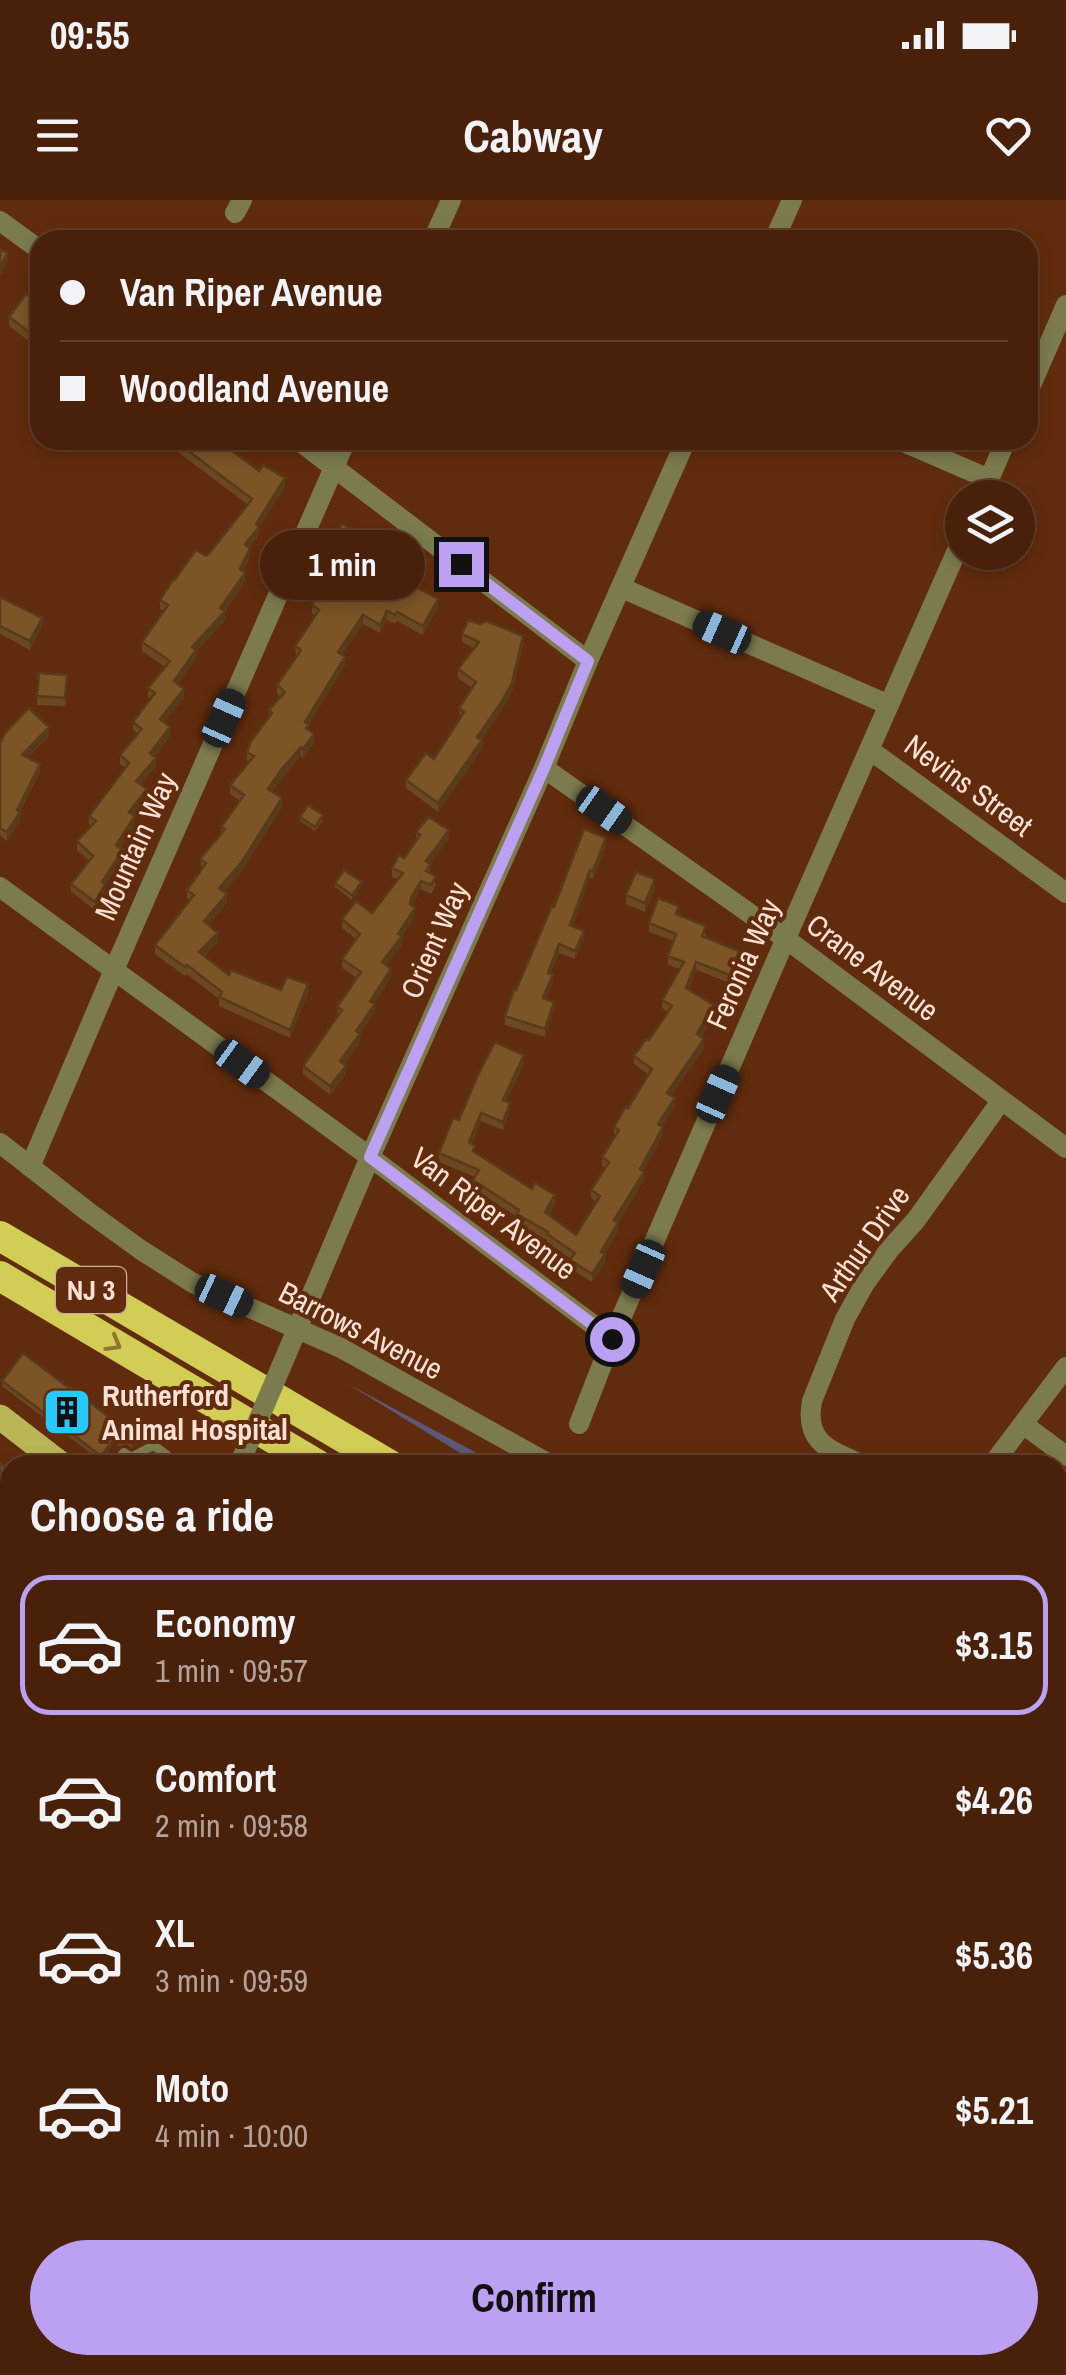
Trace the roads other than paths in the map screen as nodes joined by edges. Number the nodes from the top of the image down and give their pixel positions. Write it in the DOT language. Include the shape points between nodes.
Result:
graph roads {
  1 [pos="451,200"];
  2 [pos="792,200"];
  3 [pos="0,221"];
  4 [pos="438,230"];
  5 [pos="778,230"];
  6 [pos="30,243"];
  7 [pos="1064,312"];
  8 [pos="1038,370"];
  9 [pos="311,450"];
  10 [pos="342,450"];
  11 [pos="682,450"];
  12 [pos="917,450"];
  13 [pos="1002,450"];
  14 [pos="334,467"];
  15 [pos="971,480"];
  16 [pos="988,480"];
  17 [pos="949,570"];
  18 [pos="622,588"];
  19 [pos="588,661"];
  20 [pos="890,705"];
  21 [pos="870,750"];
  22 [pos="544,768"];
  23 [pos="0,886"];
  24 [pos="1066,893"];
  25 [pos="786,938"];
  26 [pos="114,970"];
  27 [pos="1001,1101"];
  28 [pos="0,1143"];
  29 [pos="1066,1148"];
  30 [pos="370,1157"];
  31 [pos="30,1167"];
  32 [pos="0,1236"];
  33 [pos="0,1276"];
  34 [pos="298,1329"];
  35 [pos="612,1339"];
  36 [pos="1066,1367"];
  37 [pos="0,1417"];
  38 [pos="579,1424"];
  39 [pos="1023,1424"];
  40 [pos="49,1455"];
  41 [pos="143,1455"];
  42 [pos="166,1455"];
  43 [pos="242,1455"];
  44 [pos="301,1455"];
  45 [pos="373,1455"];
  46 [pos="533,1455"];
  47 [pos="840,1455"];
  48 [pos="1000,1455"];
  49 [pos="1065,1455"];
  1 -- 4 [label="street"];
  2 -- 5 [label="street"];
  3 -- 6 [label="street"];
  7 -- 8 [label="street"];
  9 -- 14 [label="street"];
  10 -- 14 [label="street, Mountain Way"];
  11 -- 18 [label="street, Orient Way"];
  12 -- 15 [label="street"];
  13 -- 16 [label="street"];
  14 -- 19 [label="street"];
  14 -- 26 [label="street, Mountain Way"];
  17 -- 20 [label="street"];
  18 -- 19 [label="street, Orient Way"];
  18 -- 20 [label="street, Nevins Street"];
  19 -- 22 [label="street, Orient Way"];
  20 -- 21 [label="street, Nevins Street"];
  21 -- 24 [label="street, Nevins Street"];
  21 -- 25 [label="street, Feronia Way"];
  22 -- 25 [label="street, Crane Avenue"];
  22 -- 30 [label="street, Orient Way"];
  23 -- 26 [label="street, Van Riper Avenue"];
  25 -- 27 [label="street, Crane Avenue"];
  25 -- 35 [label="street, Feronia Way"];
  26 -- 30 [label="street, Van Riper Avenue"];
  26 -- 31 [label="street, Mountain Way"];
  27 -- 29 [label="street, Crane Avenue"];
  27 -- 47 [label="street, Arthur Drive" via="864,1283 845,1320 809,1414 818,1440"];
  28 -- 31 [label="street, Barrows Avenue"];
  30 -- 34 [label="street, Orient Way"];
  30 -- 35 [label="street, Van Riper Avenue"];
  31 -- 34 [label="street, Barrows Avenue" via="180,1274"];
  32 -- 45 [label="highway, NJ 3"];
  33 -- 44 [label="highway, NJ 3, one-way"];
  34 -- 43 [label="street, Orient Way, bridge"];
  34 -- 46 [label="street, Barrows Avenue"];
  35 -- 38 [label="street, Feronia Way"];
  36 -- 39 [label="street"];
  37 -- 40 [label="main road"];
  39 -- 48 [label="street"];
  39 -- 49 [label="street"];
  41 -- 42 [label="lane" via="154,1446"];
}
